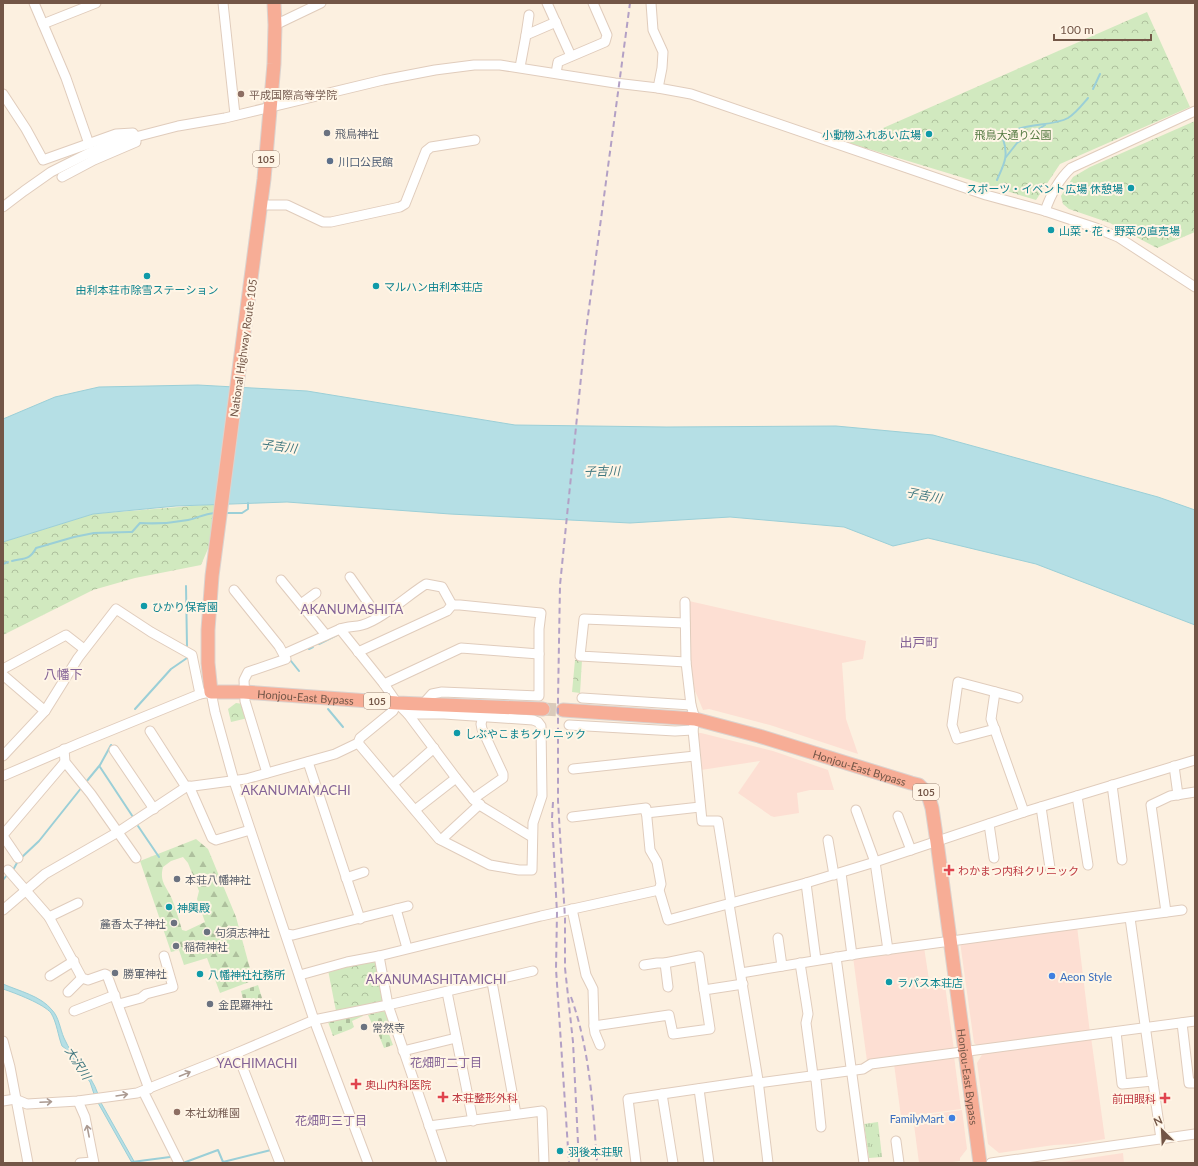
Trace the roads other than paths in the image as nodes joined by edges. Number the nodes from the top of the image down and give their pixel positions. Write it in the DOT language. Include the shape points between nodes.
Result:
graph roads {
  1 [pos="34,3"];
  2 [pos="96,3"];
  3 [pos="223,3"];
  4 [pos="274,3"];
  5 [pos="321,3"];
  6 [pos="548,3"];
  7 [pos="651,3"];
  8 [pos="597,4"];
  9 [pos="529,15"];
  10 [pos="556,22"];
  11 [pos="43,24"];
  12 [pos="275,25"];
  13 [pos="526,35"];
  14 [pos="571,56"];
  15 [pos="520,67"];
  16 [pos="556,73"];
  17 [pos="658,88"];
  18 [pos="3,94"];
  19 [pos="271,106"];
  20 [pos="1195,112"];
  21 [pos="235,115"];
  22 [pos="136,137"];
  23 [pos="475,140"];
  24 [pos="88,144"];
  25 [pos="62,177"];
  26 [pos="261,205"];
  27 [pos="3,207"];
  28 [pos="1045,211"];
  29 [pos="1195,287"];
  30 [pos="350,577"];
  31 [pos="281,580"];
  32 [pos="234,590"];
  33 [pos="316,593"];
  34 [pos="685,602"];
  35 [pos="301,604"];
  36 [pos="452,605"];
  37 [pos="378,617"];
  38 [pos="685,623"];
  39 [pos="340,629"];
  40 [pos="326,635"];
  41 [pos="84,649"];
  42 [pos="358,652"];
  43 [pos="284,654"];
  44 [pos="539,654"];
  45 [pos="686,662"];
  46 [pos="3,669"];
  47 [pos="3,675"];
  48 [pos="384,684"];
  49 [pos="244,692"];
  50 [pos="995,692"];
  51 [pos="206,693"];
  52 [pos="582,698"];
  53 [pos="1018,698"];
  54 [pos="397,703"];
  55 [pos="424,703"];
  56 [pos="691,705"];
  57 [pos="543,709"];
  58 [pos="563,710"];
  59 [pos="44,711"];
  60 [pos="408,714"];
  61 [pos="483,716"];
  62 [pos="569,725"];
  63 [pos="694,725"];
  64 [pos="995,729"];
  65 [pos="150,731"];
  66 [pos="358,743"];
  67 [pos="434,748"];
  68 [pos="64,749"];
  69 [pos="114,750"];
  70 [pos="3,756"];
  71 [pos="695,756"];
  72 [pos="1195,760"];
  73 [pos="65,762"];
  74 [pos="308,762"];
  75 [pos="1174,766"];
  76 [pos="573,769"];
  77 [pos="267,773"];
  78 [pos="3,776"];
  79 [pos="456,778"];
  80 [pos="234,781"];
  81 [pos="393,784"];
  82 [pos="1112,785"];
  83 [pos="188,786"];
  84 [pos="1195,792"];
  85 [pos="1178,795"];
  86 [pos="1077,796"];
  87 [pos="477,802"];
  88 [pos="700,806"];
  89 [pos="1041,807"];
  90 [pos="154,809"];
  91 [pos="415,810"];
  92 [pos="856,810"];
  93 [pos="1024,812"];
  94 [pos="646,813"];
  95 [pos="898,816"];
  96 [pos="572,817"];
  97 [pos="989,824"];
  98 [pos="250,830"];
  99 [pos="118,832"];
  100 [pos="3,835"];
  101 [pos="532,837"];
  102 [pos="441,840"];
  103 [pos="828,840"];
  104 [pos="937,842"];
  105 [pos="910,850"];
  106 [pos="18,858"];
  107 [pos="136,858"];
  108 [pos="994,858"];
  109 [pos="1122,860"];
  110 [pos="876,862"];
  111 [pos="1088,865"];
  112 [pos="1050,868"];
  113 [pos="8,870"];
  114 [pos="364,872"];
  115 [pos="838,874"];
  116 [pos="346,878"];
  117 [pos="806,883"];
  118 [pos="27,890"];
  119 [pos="658,890"];
  120 [pos="78,903"];
  121 [pos="730,904"];
  122 [pos="408,906"];
  123 [pos="572,909"];
  124 [pos="3,910"];
  125 [pos="396,910"];
  126 [pos="1182,910"];
  127 [pos="1166,912"];
  128 [pos="49,917"];
  129 [pos="1130,918"];
  130 [pos="360,919"];
  131 [pos="286,934"];
  132 [pos="778,938"];
  133 [pos="950,941"];
  134 [pos="407,948"];
  135 [pos="888,950"];
  136 [pos="852,955"];
  137 [pos="164,956"];
  138 [pos="379,956"];
  139 [pos="836,957"];
  140 [pos="816,960"];
  141 [pos="74,961"];
  142 [pos="665,963"];
  143 [pos="800,963"];
  144 [pos="644,965"];
  145 [pos="782,966"];
  146 [pos="533,971"];
  147 [pos="741,973"];
  148 [pos="300,975"];
  149 [pos="50,976"];
  150 [pos="82,978"];
  151 [pos="492,982"];
  152 [pos="743,984"];
  153 [pos="668,987"];
  154 [pos="704,990"];
  155 [pos="68,992"];
  156 [pos="447,992"];
  157 [pos="115,995"];
  158 [pos="119,1004"];
  159 [pos="388,1005"];
  160 [pos="74,1011"];
  161 [pos="314,1020"];
  162 [pos="1195,1021"];
  163 [pos="1182,1023"];
  164 [pos="594,1026"];
  165 [pos="1146,1027"];
  166 [pos="1116,1032"];
  167 [pos="456,1038"];
  168 [pos="3,1041"];
  169 [pos="600,1045"];
  170 [pos="403,1051"];
  171 [pos="966,1052"];
  172 [pos="237,1053"];
  173 [pos="852,1070"];
  174 [pos="813,1075"];
  175 [pos="1153,1081"];
  176 [pos="758,1082"];
  177 [pos="1195,1083"];
  178 [pos="699,1089"];
  179 [pos="146,1090"];
  180 [pos="662,1094"];
  181 [pos="15,1100"];
  182 [pos="3,1101"];
  183 [pos="78,1101"];
  184 [pos="516,1114"];
  185 [pos="472,1121"];
  186 [pos="429,1126"];
  187 [pos="821,1127"];
  188 [pos="1195,1134"];
  189 [pos="1161,1139"];
  190 [pos="896,1141"];
  191 [pos="94,1162"];
  192 [pos="28,1163"];
  193 [pos="80,1163"];
  194 [pos="179,1163"];
  195 [pos="280,1163"];
  196 [pos="368,1163"];
  197 [pos="442,1163"];
  198 [pos="544,1163"];
  199 [pos="636,1163"];
  200 [pos="673,1163"];
  201 [pos="709,1163"];
  202 [pos="768,1163"];
  203 [pos="864,1163"];
  204 [pos="900,1163"];
  205 [pos="980,1163"];
  206 [pos="991,1163"];
  1 -- 11 [label="street"];
  2 -- 11 [label="street"];
  3 -- 21 [label="street"];
  4 -- 12 [label="highway, National Highway Route 105 / 105"];
  5 -- 12 [label="street"];
  6 -- 10 [label="street"];
  7 -- 17 [label="street" via="654,30 663,52"];
  8 -- 14 [label="street" via="607,35 605,42"];
  9 -- 13 [label="street"];
  10 -- 13 [label="street"];
  10 -- 14 [label="street"];
  11 -- 24 [label="street" via="66,78"];
  12 -- 19 [label="highway, National Highway Route 105 / 105"];
  13 -- 15 [label="street"];
  14 -- 16 [label="street" via="558,62"];
  15 -- 16 [label="street"];
  15 -- 19 [label="street" via="474,65 435,70"];
  16 -- 17 [label="street"];
  17 -- 28 [label="street" via="691,94 986,195"];
  18 -- 24 [label="street" via="43,160"];
  19 -- 21 [label="street"];
  19 -- 26 [label="highway, National Highway Route 105 / 105"];
  20 -- 28 [label="street" via="1072,168 1060,180"];
  21 -- 22 [label="street"];
  22 -- 24 [label="street" via="133,133 116,134"];
  22 -- 25 [label="street" via="136,142"];
  22 -- 27 [label="street" via="87,154 46,176"];
  23 -- 26 [label="street" via="431,147 426,151 405,204 400,207 323,222 287,204"];
  26 -- 51 [label="highway, National Highway Route 105 / 105" via="212,576"];
  28 -- 29 [label="street" via="1118,237"];
  30 -- 37 [label="street"];
  31 -- 35 [label="street"];
  32 -- 43 [label="street"];
  33 -- 35 [label="street"];
  34 -- 38 [label="street"];
  35 -- 40 [label="street"];
  36 -- 37 [label="street" via="442,587 426,584"];
  36 -- 42 [label="street" via="447,611"];
  36 -- 44 [label="street" via="541,613"];
  37 -- 39 [label="street" via="362,625"];
  38 -- 45 [label="street"];
  38 -- 45 [label="street" via="584,619 580,656"];
  39 -- 40 [label="street"];
  39 -- 42 [label="street"];
  40 -- 43 [label="street"];
  41 -- 46 [label="street" via="66,634"];
  41 -- 51 [label="street" via="116,609 192,655"];
  41 -- 59 [label="street"];
  42 -- 48 [label="street"];
  43 -- 49 [label="street" via="286,659 248,672 244,680"];
  44 -- 48 [label="street" via="461,648"];
  44 -- 55 [label="street" via="538,696 442,692 432,694"];
  45 -- 56 [label="street"];
  47 -- 59 [label="street"];
  48 -- 54 [label="street"];
  49 -- 51 [label="highway, Honjou-East Bypass / 105"];
  49 -- 54 [label="highway, Honjou-East Bypass / 105"];
  49 -- 77 [label="street"];
  50 -- 53 [label="street"];
  50 -- 64 [label="street" via="992,719"];
  50 -- 64 [label="street" via="958,682 952,725 956,739"];
  51 -- 68 [label="street"];
  51 -- 80 [label="street" via="215,712"];
  52 -- 56 [label="street"];
  54 -- 55 [label="highway, Honjou-East Bypass / 105"];
  54 -- 60 [label="street"];
  54 -- 66 [label="street" via="393,711 360,738"];
  55 -- 57 [label="highway, Honjou-East Bypass / 105"];
  56 -- 63 [label="street"];
  58 -- 63 [label="highway, Honjou-East Bypass / 105"];
  59 -- 70 [label="street"];
  60 -- 61 [label="street"];
  60 -- 67 [label="street"];
  61 -- 87 [label="street" via="482,728 503,778"];
  61 -- 101 [label="street" via="533,720 541,726 542,796 533,823"];
  62 -- 63 [label="street" via="675,731"];
  63 -- 71 [label="street"];
  63 -- 104 [label="highway, Honjou-East Bypass / 105" via="759,736 919,786 929,798"];
  64 -- 93 [label="street"];
  65 -- 83 [label="street"];
  66 -- 74 [label="street" via="335,754"];
  66 -- 81 [label="street"];
  67 -- 79 [label="street"];
  67 -- 81 [label="street"];
  68 -- 73 [label="street"];
  68 -- 78 [label="street"];
  69 -- 90 [label="street"];
  71 -- 76 [label="street"];
  71 -- 88 [label="street"];
  72 -- 75 [label="street"];
  73 -- 99 [label="street"];
  73 -- 100 [label="street"];
  74 -- 77 [label="street"];
  74 -- 116 [label="street"];
  75 -- 82 [label="street"];
  75 -- 85 [label="street"];
  77 -- 80 [label="street"];
  79 -- 87 [label="street"];
  79 -- 91 [label="street"];
  80 -- 83 [label="street"];
  80 -- 98 [label="street"];
  81 -- 91 [label="street"];
  82 -- 86 [label="street"];
  82 -- 109 [label="street"];
  83 -- 90 [label="street"];
  83 -- 98 [label="street" via="212,838 216,840"];
  84 -- 85 [label="street"];
  85 -- 127 [label="street" via="1151,805"];
  86 -- 89 [label="street"];
  86 -- 111 [label="street"];
  87 -- 101 [label="street"];
  87 -- 102 [label="street"];
  88 -- 94 [label="street"];
  88 -- 121 [label="street" via="702,821 718,821"];
  89 -- 93 [label="street"];
  89 -- 112 [label="street"];
  90 -- 99 [label="street"];
  91 -- 102 [label="street"];
  92 -- 110 [label="street"];
  93 -- 97 [label="street"];
  94 -- 96 [label="street" via="646,808"];
  94 -- 119 [label="street" via="650,850 657,862 661,884"];
  95 -- 105 [label="street"];
  97 -- 104 [label="street"];
  97 -- 108 [label="street"];
  98 -- 131 [label="street"];
  99 -- 107 [label="street"];
  99 -- 118 [label="street" via="45,874"];
  100 -- 106 [label="street"];
  101 -- 102 [label="street" via="532,870 490,865"];
  103 -- 115 [label="street"];
  104 -- 105 [label="street"];
  104 -- 133 [label="highway, Honjou-East Bypass / 105"];
  105 -- 110 [label="street"];
  110 -- 115 [label="street"];
  110 -- 135 [label="street"];
  113 -- 118 [label="street"];
  114 -- 116 [label="street"];
  115 -- 117 [label="street"];
  115 -- 136 [label="street"];
  116 -- 130 [label="street"];
  117 -- 121 [label="street"];
  117 -- 140 [label="street"];
  118 -- 124 [label="street"];
  118 -- 128 [label="street"];
  119 -- 121 [label="street" via="668,920"];
  119 -- 123 [label="street"];
  120 -- 128 [label="street"];
  121 -- 147 [label="street"];
  122 -- 125 [label="street"];
  123 -- 134 [label="street"];
  123 -- 164 [label="street" via="586,975 593,989"];
  125 -- 130 [label="street"];
  125 -- 134 [label="street"];
  126 -- 127 [label="street"];
  127 -- 129 [label="street"];
  128 -- 141 [label="street"];
  129 -- 133 [label="street"];
  129 -- 165 [label="street"];
  130 -- 131 [label="street" via="293,935"];
  131 -- 148 [label="street"];
  132 -- 145 [label="street"];
  133 -- 135 [label="street"];
  133 -- 171 [label="highway, Honjou-East Bypass / 105"];
  134 -- 138 [label="street"];
  135 -- 136 [label="street"];
  136 -- 139 [label="street"];
  137 -- 158 [label="street" via="173,987"];
  138 -- 148 [label="street"];
  138 -- 159 [label="street"];
  139 -- 140 [label="street"];
  139 -- 173 [label="street"];
  140 -- 143 [label="street"];
  141 -- 149 [label="street"];
  141 -- 150 [label="street"];
  142 -- 144 [label="street"];
  142 -- 153 [label="street"];
  142 -- 154 [label="street" via="699,956"];
  143 -- 145 [label="street"];
  143 -- 174 [label="street" via="808,1014 806,1023"];
  145 -- 147 [label="street"];
  146 -- 151 [label="street"];
  147 -- 152 [label="street"];
  148 -- 161 [label="street"];
  150 -- 155 [label="street"];
  150 -- 157 [label="street" via="88,980 107,975"];
  151 -- 156 [label="street"];
  151 -- 184 [label="street"];
  152 -- 154 [label="street"];
  152 -- 176 [label="street"];
  154 -- 164 [label="street" via="710,1029 673,1034 669,1015"];
  156 -- 159 [label="street"];
  156 -- 167 [label="street"];
  157 -- 158 [label="street"];
  157 -- 160 [label="street"];
  158 -- 179 [label="street"];
  159 -- 161 [label="street"];
  159 -- 170 [label="street"];
  161 -- 172 [label="street"];
  161 -- 196 [label="street"];
  162 -- 163 [label="street"];
  163 -- 165 [label="street"];
  163 -- 177 [label="street" via="1189,1084"];
  164 -- 169 [label="street"];
  165 -- 166 [label="street"];
  165 -- 175 [label="street"];
  166 -- 171 [label="street"];
  166 -- 175 [label="street" via="1122,1084"];
  167 -- 170 [label="street"];
  167 -- 185 [label="street"];
  168 -- 181 [label="street"];
  170 -- 186 [label="street"];
  171 -- 173 [label="street" via="871,1064 863,1069"];
  171 -- 205 [label="highway, Honjou-East Bypass / 105"];
  179 -- 172 [label="street, one-way"];
  172 -- 195 [label="street"];
  173 -- 174 [label="street"];
  173 -- 203 [label="street"];
  174 -- 176 [label="street"];
  174 -- 187 [label="street" via="816,1080"];
  175 -- 189 [label="street"];
  176 -- 178 [label="street"];
  176 -- 202 [label="street"];
  178 -- 180 [label="street"];
  178 -- 201 [label="street"];
  183 -- 179 [label="street, one-way"];
  179 -- 194 [label="street"];
  180 -- 199 [label="street" via="628,1099"];
  180 -- 200 [label="street"];
  181 -- 182 [label="street"];
  181 -- 183 [label="street, one-way" via="28,1104"];
  181 -- 192 [label="street"];
  191 -- 183 [label="street, one-way" via="85,1117"];
  184 -- 185 [label="street"];
  184 -- 198 [label="street" via="542,1111"];
  185 -- 186 [label="street"];
  186 -- 197 [label="street"];
  188 -- 189 [label="street"];
  189 -- 206 [label="street"];
  190 -- 204 [label="street"];
  191 -- 193 [label="street"];
}
